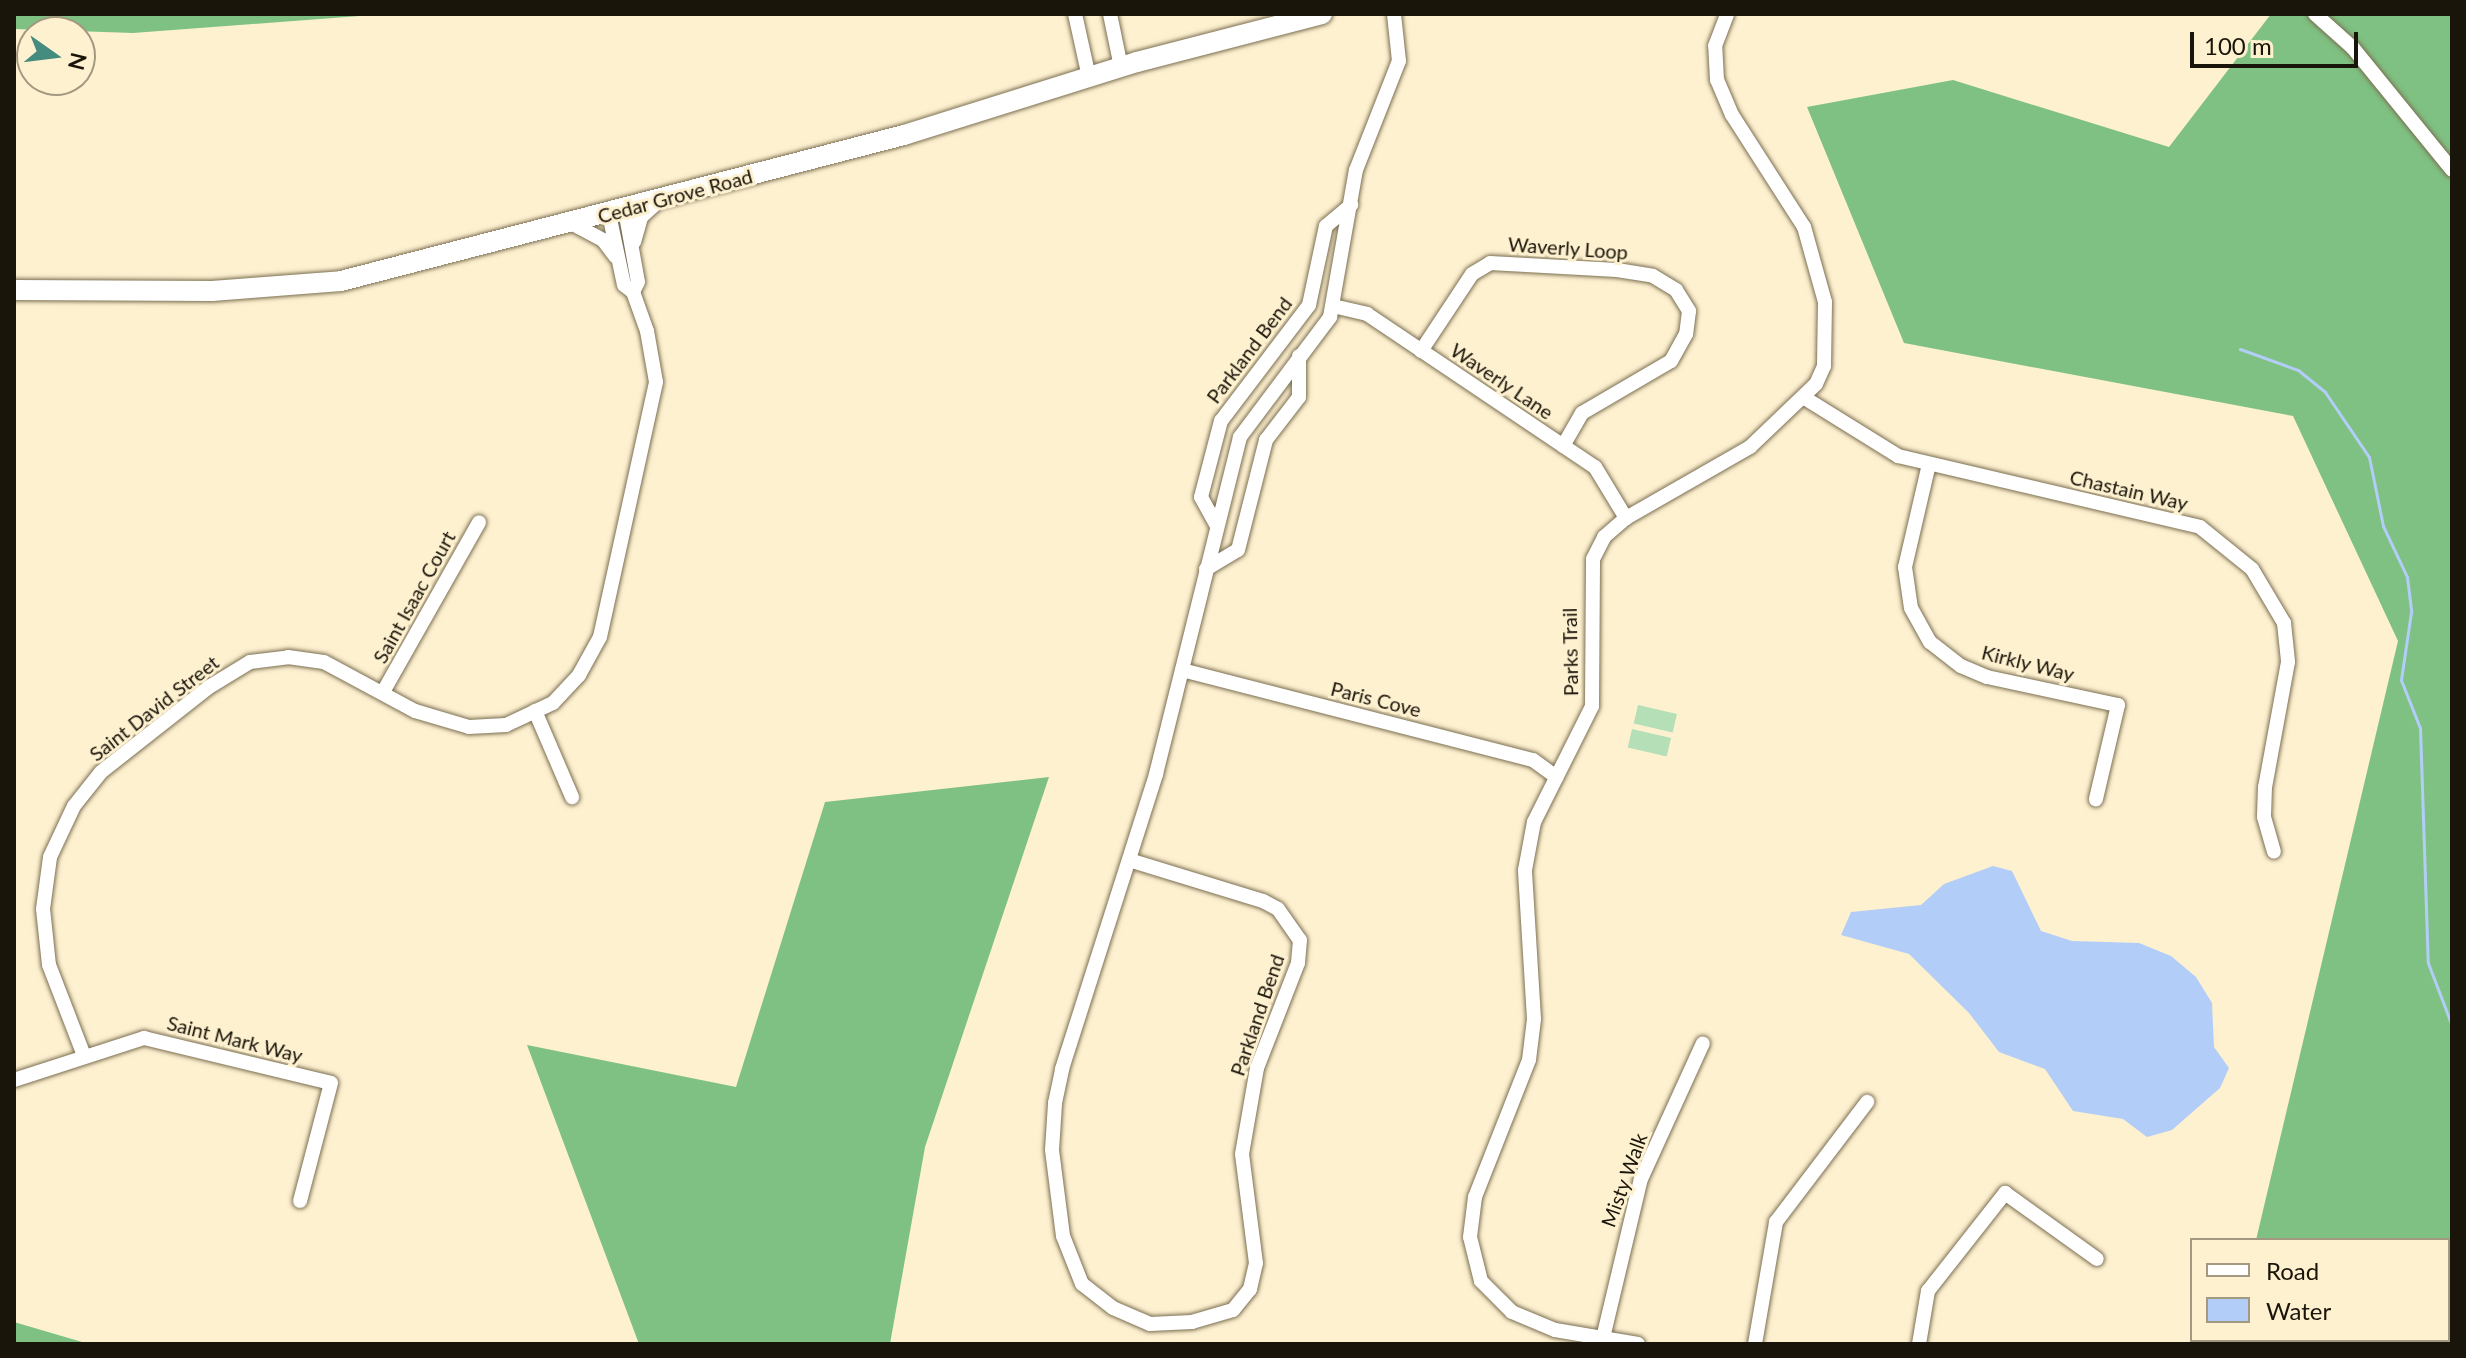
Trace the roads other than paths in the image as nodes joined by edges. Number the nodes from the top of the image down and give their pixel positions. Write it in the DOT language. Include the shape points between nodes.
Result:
graph roads {
  1 [pos="1075,14"];
  2 [pos="1110,14"];
  3 [pos="1322,14"];
  4 [pos="1394,14"];
  5 [pos="1727,14"];
  6 [pos="2315,14"];
  7 [pos="1121,67"];
  8 [pos="1089,77"];
  9 [pos="2452,170"];
  10 [pos="659,201"];
  11 [pos="1351,205"];
  12 [pos="617,212"];
  13 [pos="573,224"];
  14 [pos="626,259"];
  15 [pos="14,290"];
  16 [pos="1333,306"];
  17 [pos="1421,351"];
  18 [pos="1299,356"];
  19 [pos="1803,397"];
  20 [pos="1563,446"];
  21 [pos="1929,464"];
  22 [pos="1626,518"];
  23 [pos="479,522"];
  24 [pos="1217,526"];
  25 [pos="1206,569"];
  26 [pos="1182,670"];
  27 [pos="383,692"];
  28 [pos="535,711"];
  29 [pos="1556,777"];
  30 [pos="572,797"];
  31 [pos="2096,799"];
  32 [pos="2274,852"];
  33 [pos="1129,860"];
  34 [pos="1703,1043"];
  35 [pos="83,1053"];
  36 [pos="14,1080"];
  37 [pos="1867,1102"];
  38 [pos="300,1201"];
  39 [pos="2097,1259"];
  40 [pos="1603,1338"];
  41 [pos="1638,1344"];
  42 [pos="1755,1344"];
  43 [pos="1919,1344"];
  1 -- 8 [label="street"];
  2 -- 7 [label="street"];
  3 -- 7 [label="main road, Cedar Grove Road"];
  4 -- 11 [label="street, Parkland Bend" via="1399,61 1356,170"];
  5 -- 19 [label="street, Parks Trail" via="1715,46 1717,80 1732,115 1804,227 1823,289 1824,366"];
  6 -- 9 [label="street" via="2353,48"];
  7 -- 8 [label="main road, Cedar Grove Road"];
  8 -- 10 [label="main road, Cedar Grove Road"];
  10 -- 12 [label="main road, Cedar Grove Road"];
  10 -- 14 [label="street" via="637,223"];
  11 -- 16 [label="street, Parkland Bend"];
  11 -- 24 [label="street, Parkland Bend" via="1326,226 1309,305 1221,421 1201,497"];
  12 -- 13 [label="main road, Cedar Grove Road"];
  12 -- 14 [label="street, Saint David Street"];
  13 -- 14 [label="street"];
  13 -- 15 [label="main road, Cedar Grove Road" via="341,281 212,291"];
  14 -- 28 [label="street, Saint David Street" via="624,285 633,292 656,382 649,432 600,637 579,675 553,703"];
  16 -- 17 [label="street, Waverly Lane" via="1367,314"];
  16 -- 18 [label="street, Parkland Bend"];
  17 -- 20 [label="street, Waverly Lane"];
  17 -- 20 [label="street, Waverly Loop" via="1472,274 1490,263 1617,270 1653,276 1676,290 1689,311 1686,334 1671,361 1582,413"];
  18 -- 24 [label="street, Parkland Bend" via="1240,437"];
  18 -- 25 [label="street" via="1299,397 1266,440 1238,550"];
  19 -- 21 [label="street, Chastain Way" via="1898,456"];
  19 -- 22 [label="street, Parks Trail" via="1750,447"];
  20 -- 22 [label="street, Waverly Lane" via="1595,467"];
  21 -- 31 [label="street, Kirkly Way" via="1905,567 1911,608 1930,642 1961,666 1987,677 2118,705"];
  21 -- 32 [label="street, Chastain Way" via="2200,527 2252,569 2284,623 2288,662 2265,787 2264,817"];
  22 -- 29 [label="street, Parks Trail" via="1604,537 1593,559 1592,706"];
  23 -- 27 [label="street, Saint Isaac Court"];
  24 -- 25 [label="street, Parkland Bend"];
  25 -- 26 [label="street, Parkland Bend"];
  26 -- 29 [label="street, Paris Cove" via="1533,760"];
  26 -- 33 [label="street, Parkland Bend"];
  27 -- 28 [label="street, Saint David Street" via="415,711 469,727 506,725"];
  27 -- 35 [label="street, Saint David Street" via="324,662 288,657 250,662 101,772 74,806 50,857 43,909 49,965"];
  28 -- 30 [label="street"];
  29 -- 40 [label="street, Parks Trail" via="1534,822 1525,870 1534,1019 1529,1060 1475,1197 1470,1237 1481,1281 1512,1312 1555,1330"];
  33 -- 33 [label="street, Parkland Bend" via="1062,1069 1052,1150 1059,1207 1082,1284 1113,1308 1150,1324 1192,1322 1233,1310 1250,1289 1256,1263 1244,1201 1246,1129 1257,1068 1298,963 1300,940 1278,909 1263,901"];
  34 -- 40 [label="street, Misty Walk" via="1641,1179"];
  35 -- 36 [label="street, Saint Mark Way"];
  35 -- 38 [label="street, Saint Mark Way" via="144,1038 331,1083"];
  37 -- 42 [label="street" via="1797,1186 1776,1222"];
  39 -- 43 [label="street" via="2005,1193 1928,1291"];
  40 -- 41 [label="street, Parks Trail"];
}
